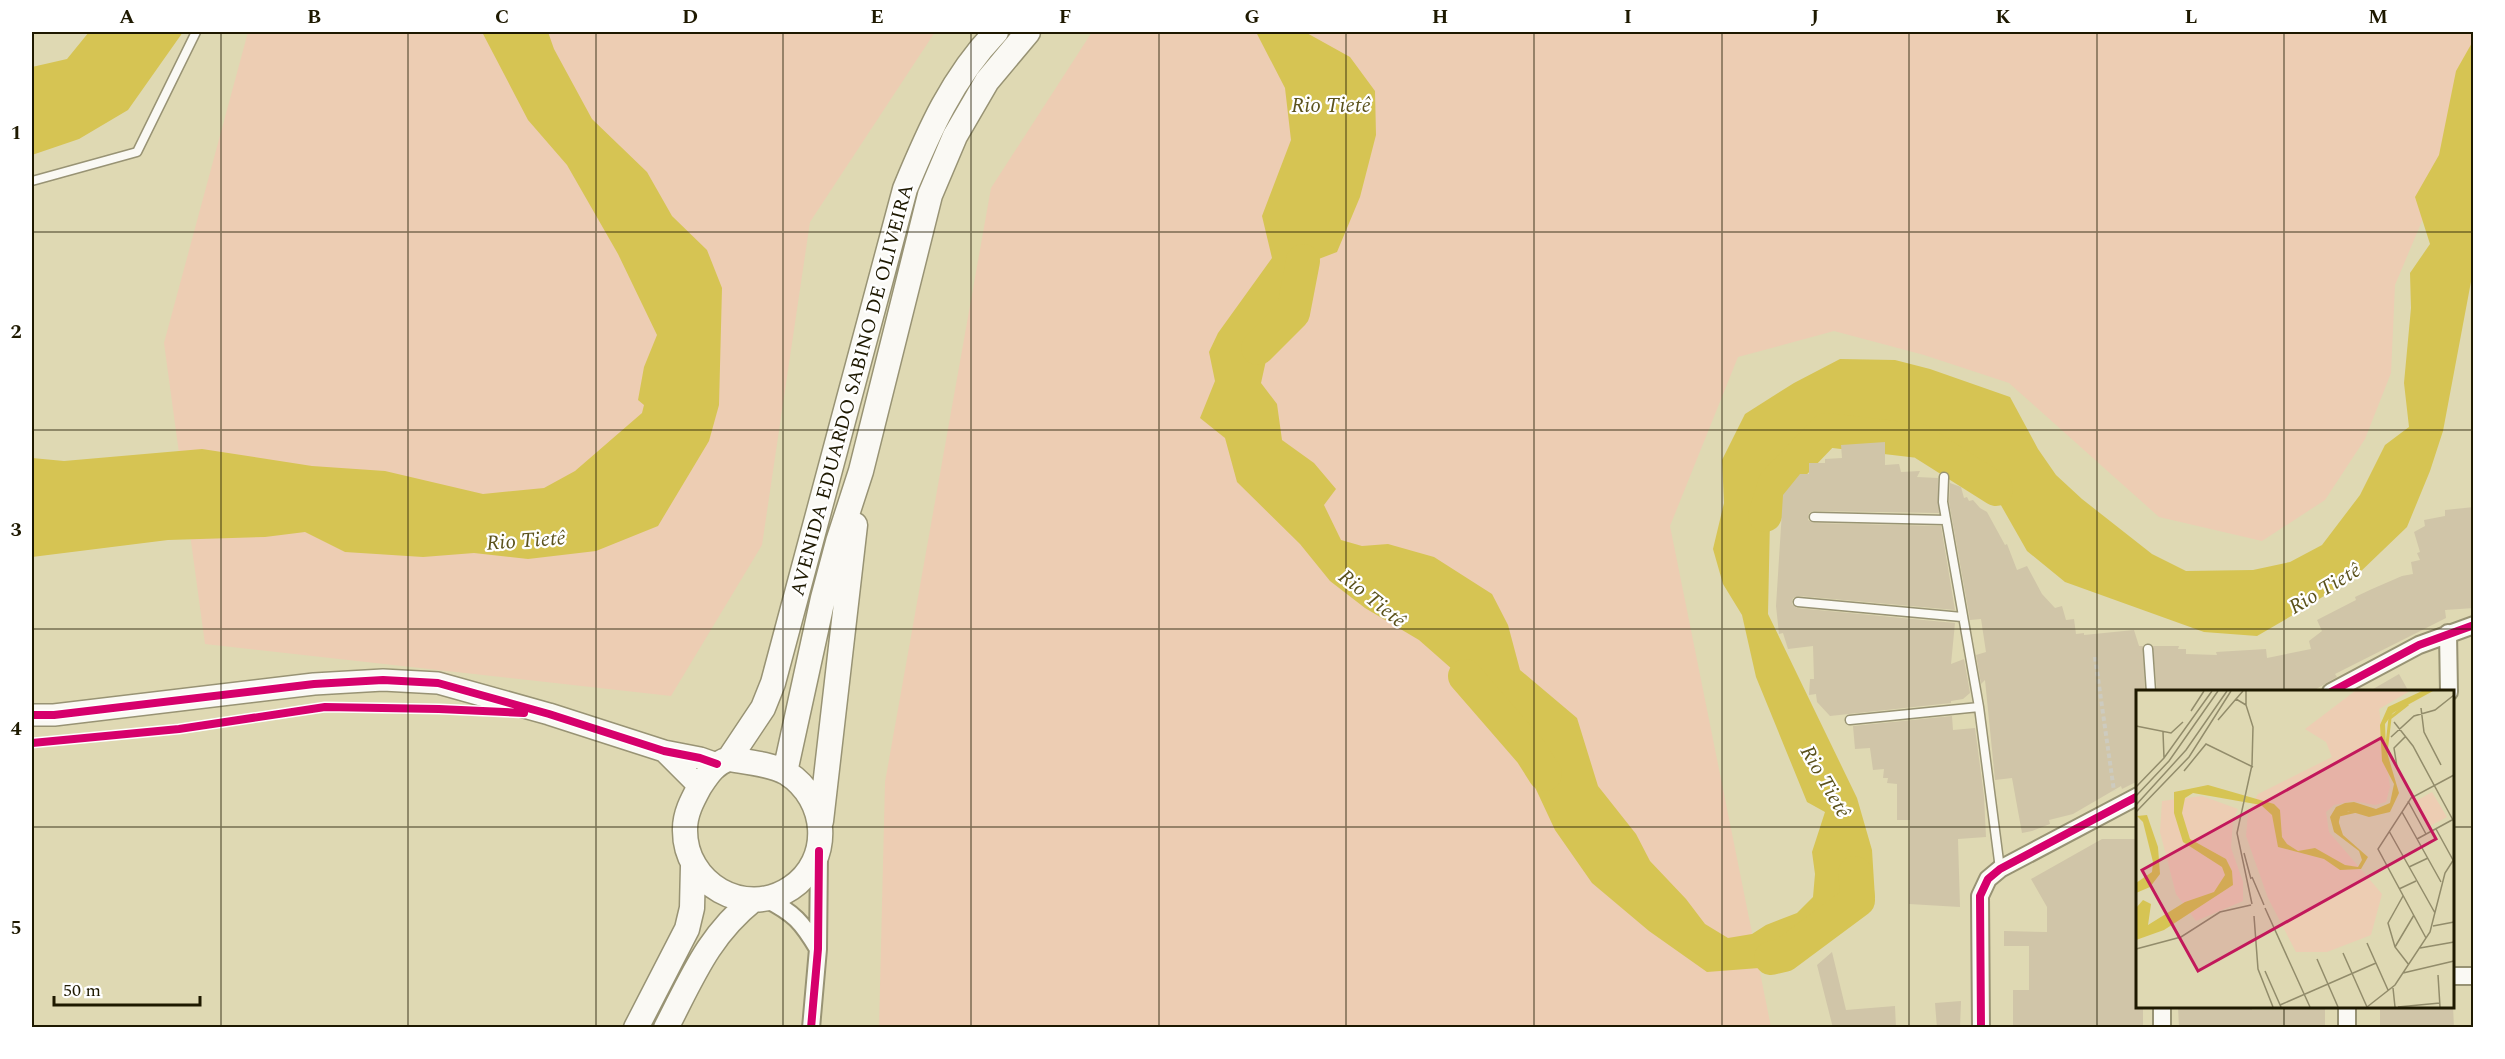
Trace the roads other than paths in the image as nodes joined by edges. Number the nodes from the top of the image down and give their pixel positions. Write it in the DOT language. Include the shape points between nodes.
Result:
graph roads {
  1 [pos="196,32"];
  2 [pos="996,32"];
  3 [pos="1028,32"];
  4 [pos="32,181"];
  5 [pos="861,471"];
  6 [pos="1944,477"];
  7 [pos="1814,517"];
  8 [pos="1946,520"];
  9 [pos="1798,602"];
  10 [pos="1962,617"];
  11 [pos="2474,625"];
  12 [pos="2448,633"];
  13 [pos="2148,649"];
  14 [pos="2340,689"];
  15 [pos="2151,690"];
  16 [pos="2449,690"];
  17 [pos="1979,707"];
  18 [pos="32,715"];
  19 [pos="1850,720"];
  20 [pos="663,751"];
  21 [pos="723,761"];
  22 [pos="785,772"];
  23 [pos="700,787"];
  24 [pos="2136,797"];
  25 [pos="821,823"];
  26 [pos="819,851"];
  27 [pos="693,866"];
  28 [pos="2000,869"];
  29 [pos="759,900"];
  30 [pos="818,949"];
  31 [pos="2454,976"];
  32 [pos="2474,976"];
  33 [pos="2162,1008"];
  34 [pos="2347,1008"];
  35 [pos="636,1028"];
  36 [pos="666,1028"];
  37 [pos="811,1028"];
  38 [pos="1980,1028"];
  39 [pos="2162,1028"];
  40 [pos="2347,1028"];
  1 -- 4 [label="lane" via="137,152"];
  2 -- 21 [label="main road, AVENIDA EDUARDO SABINO DE OLIVEIRA" via="959,77 932,123 905,189 773,683 763,708"];
  3 -- 5 [label="main road, AVENIDA EDUARDO SABINO DE OLIVEIRA" via="987,81 955,136 930,195"];
  5 -- 22 [label="main road" via="837,542"];
  5 -- 25 [label="main road"];
  6 -- 8 [label="lane"];
  7 -- 8 [label="lane"];
  8 -- 10 [label="lane"];
  9 -- 10 [label="lane"];
  10 -- 17 [label="lane"];
  11 -- 12 [label="street"];
  12 -- 14 [label="street"];
  12 -- 16 [label="street"];
  13 -- 15 [label="lane"];
  17 -- 19 [label="lane"];
  17 -- 28 [label="lane"];
  18 -- 20 [label="street" via="314,684 383,680 438,683"];
  20 -- 21 [label="street"];
  20 -- 23 [label="street"];
  21 -- 22 [label="main road"];
  21 -- 23 [label="main road"];
  22 -- 25 [label="main road" via="802,785 814,802"];
  23 -- 27 [label="main road" via="685,827 686,847"];
  24 -- 28 [label="street"];
  25 -- 26 [label="main road"];
  26 -- 29 [label="main road" via="799,883"];
  26 -- 30 [label="street"];
  27 -- 29 [label="main road" via="719,891 735,898"];
  27 -- 35 [label="main road" via="687,929"];
  28 -- 38 [label="street" via="1983,886 1980,896"];
  29 -- 30 [label="street" via="795,915"];
  29 -- 36 [label="main road" via="722,928"];
  30 -- 37 [label="street"];
  31 -- 32 [label="street"];
  33 -- 39 [label="street"];
  34 -- 40 [label="street"];
}
